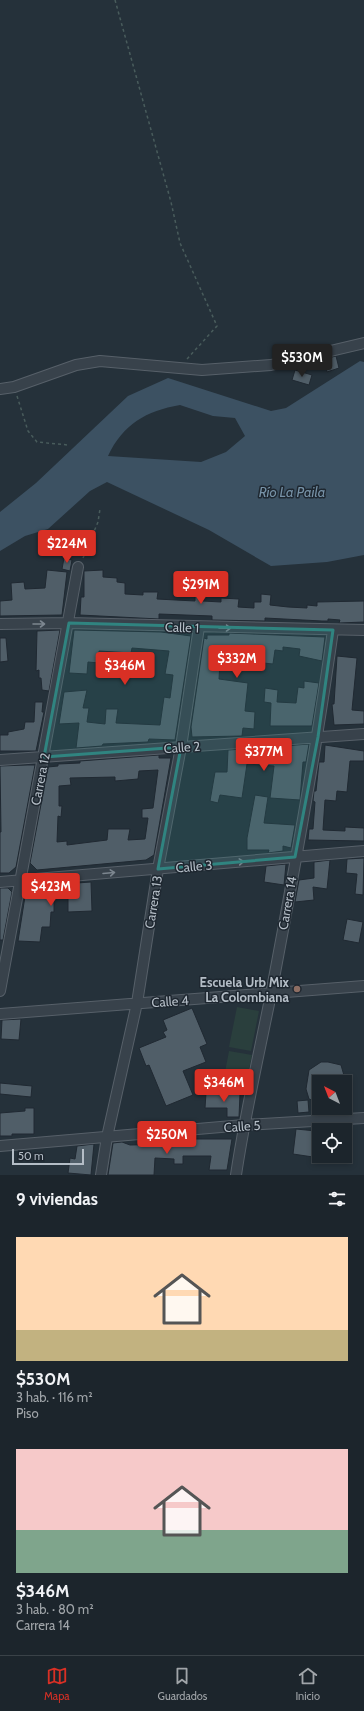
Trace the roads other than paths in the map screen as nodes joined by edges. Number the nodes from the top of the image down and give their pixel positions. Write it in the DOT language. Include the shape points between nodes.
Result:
graph roads {
  1 [pos="364,343"];
  2 [pos="0,389"];
  3 [pos="78,567"];
  4 [pos="69,623"];
  5 [pos="0,624"];
  6 [pos="199,627"];
  7 [pos="333,630"];
  8 [pos="364,630"];
  9 [pos="364,734"];
  10 [pos="318,737"];
  11 [pos="182,747"];
  12 [pos="44,757"];
  13 [pos="0,760"];
  14 [pos="364,851"];
  15 [pos="295,857"];
  16 [pos="158,869"];
  17 [pos="21,881"];
  18 [pos="0,882"];
  19 [pos="364,986"];
  20 [pos="0,991"];
  21 [pos="271,994"];
  22 [pos="137,1003"];
  23 [pos="0,1014"];
  24 [pos="364,1118"];
  25 [pos="244,1125"];
  26 [pos="106,1137"];
  27 [pos="0,1146"];
  28 [pos="101,1175"];
  29 [pos="236,1175"];
  1 -- 2 [label="street" via="271,365 202,370 100,361 76,365 14,387"];
  3 -- 4 [label="street, Carrera 12"];
  5 -- 4 [label="street, Calle 1, one-way"];
  4 -- 6 [label="street, Calle 1"];
  4 -- 12 [label="street, Carrera 12"];
  6 -- 7 [label="street, Calle 1, one-way"];
  6 -- 11 [label="street, Carrera 13"];
  7 -- 8 [label="street, Calle 1"];
  7 -- 10 [label="street, Carrera 14"];
  9 -- 10 [label="street, Calle 2"];
  10 -- 11 [label="street, Calle 2"];
  10 -- 15 [label="street, Carrera 14"];
  11 -- 12 [label="street, Calle 2"];
  11 -- 16 [label="street, Carrera 13"];
  12 -- 13 [label="street, Calle 2"];
  12 -- 17 [label="street, Carrera 12"];
  14 -- 15 [label="street, Calle 3"];
  16 -- 15 [label="street, Calle 3, one-way"];
  15 -- 21 [label="street, Carrera 14"];
  17 -- 16 [label="street, Calle 3, one-way"];
  16 -- 22 [label="street, Carrera 13"];
  17 -- 18 [label="street, Calle 3"];
  17 -- 20 [label="street, Carrera 12"];
  19 -- 21 [label="street, Calle 4"];
  21 -- 22 [label="street, Calle 4"];
  21 -- 25 [label="street, Carrera 14"];
  22 -- 23 [label="street, Calle 4"];
  22 -- 26 [label="street, Carrera 13"];
  24 -- 25 [label="street, Calle 5"];
  25 -- 26 [label="street, Calle 5"];
  25 -- 29 [label="street, Carrera 14"];
  26 -- 27 [label="street, Calle 5"];
  26 -- 28 [label="street, Carrera 13"];
}
